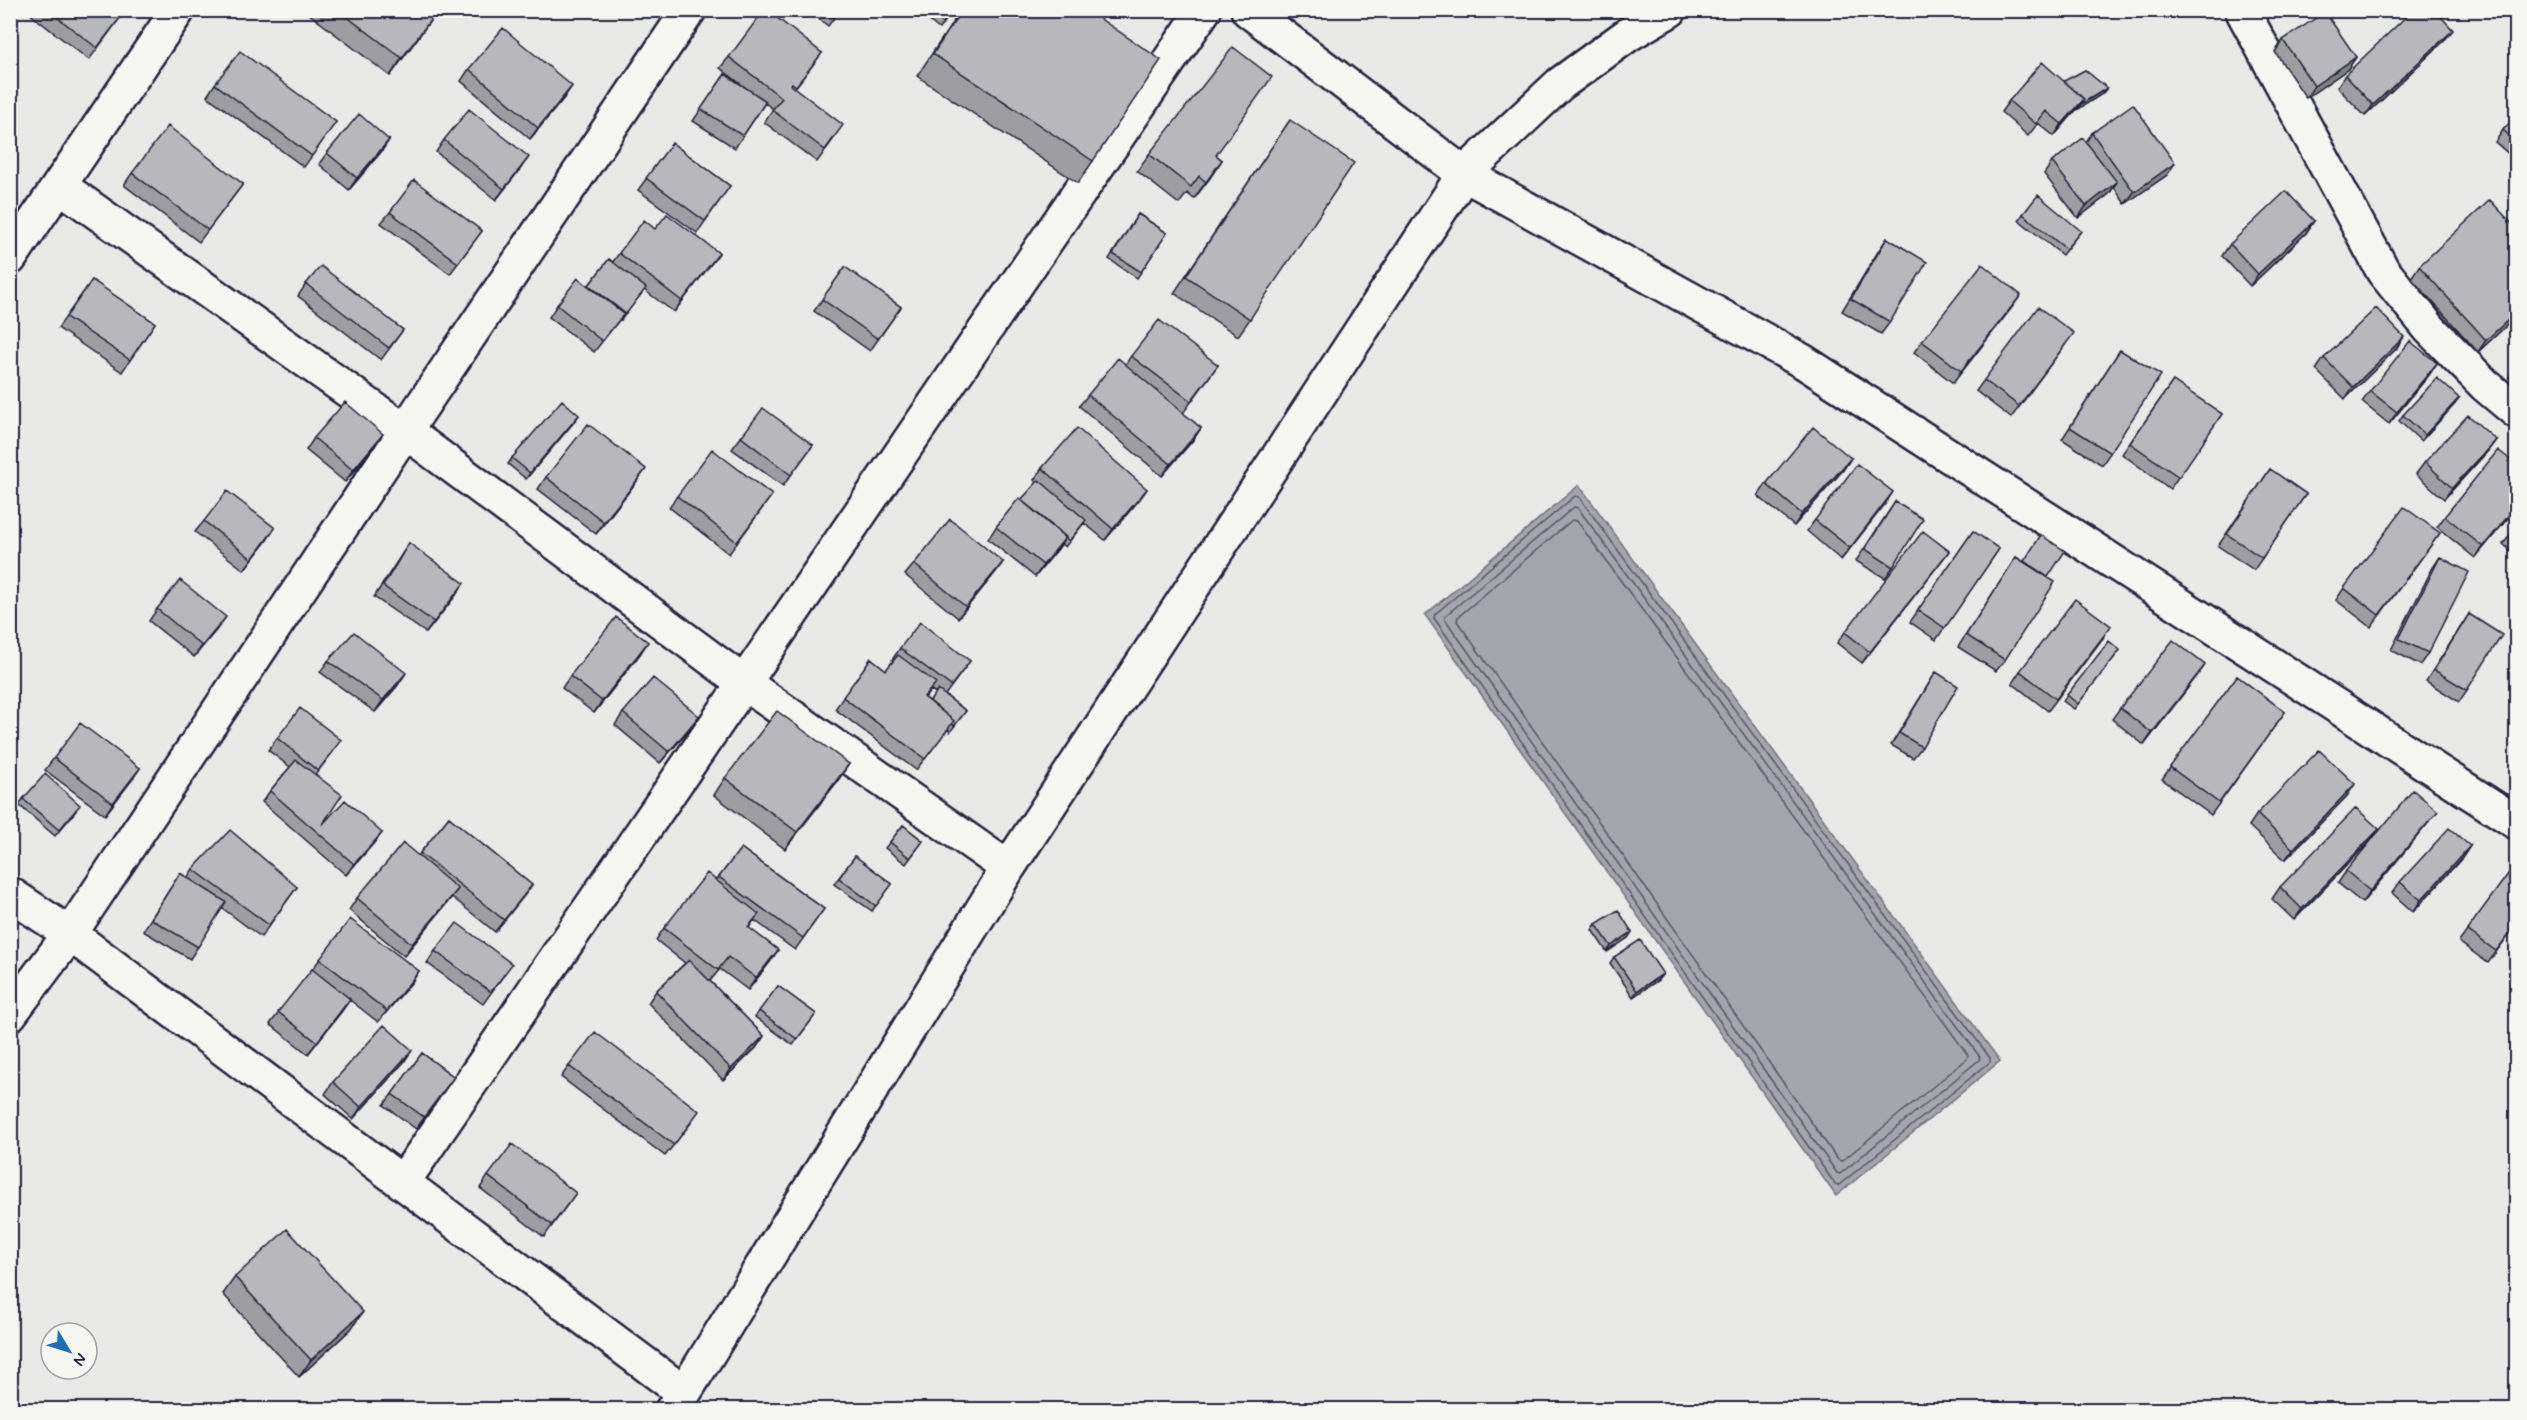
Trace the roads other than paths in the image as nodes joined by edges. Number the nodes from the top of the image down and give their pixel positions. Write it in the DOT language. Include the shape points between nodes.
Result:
graph roads {
  1 [pos="178,10"];
  2 [pos="689,10"];
  3 [pos="1204,10"];
  4 [pos="1248,10"];
  5 [pos="1670,10"];
  6 [pos="2242,10"];
  7 [pos="1464,174"];
  8 [pos="60,186"];
  9 [pos="10,258"];
  10 [pos="2517,411"];
  11 [pos="405,431"];
  12 [pos="744,683"];
  13 [pos="2517,822"];
  14 [pos="1008,868"];
  15 [pos="10,894"];
  16 [pos="70,934"];
  17 [pos="10,1014"];
  18 [pos="403,1182"];
  19 [pos="678,1401"];
  1 -- 8 [label="street"];
  2 -- 11 [label="street"];
  3 -- 12 [label="street"];
  4 -- 7 [label="street"];
  5 -- 7 [label="street" via="1560,84"];
  6 -- 10 [label="street" via="2383,271 2430,329 2485,385"];
  7 -- 13 [label="street" via="1804,362"];
  7 -- 14 [label="street"];
  8 -- 9 [label="street"];
  8 -- 11 [label="street"];
  11 -- 12 [label="street"];
  11 -- 16 [label="street"];
  12 -- 14 [label="street"];
  12 -- 18 [label="street"];
  14 -- 19 [label="street"];
  15 -- 16 [label="street"];
  16 -- 17 [label="street"];
  16 -- 18 [label="street"];
  18 -- 19 [label="street"];
}
